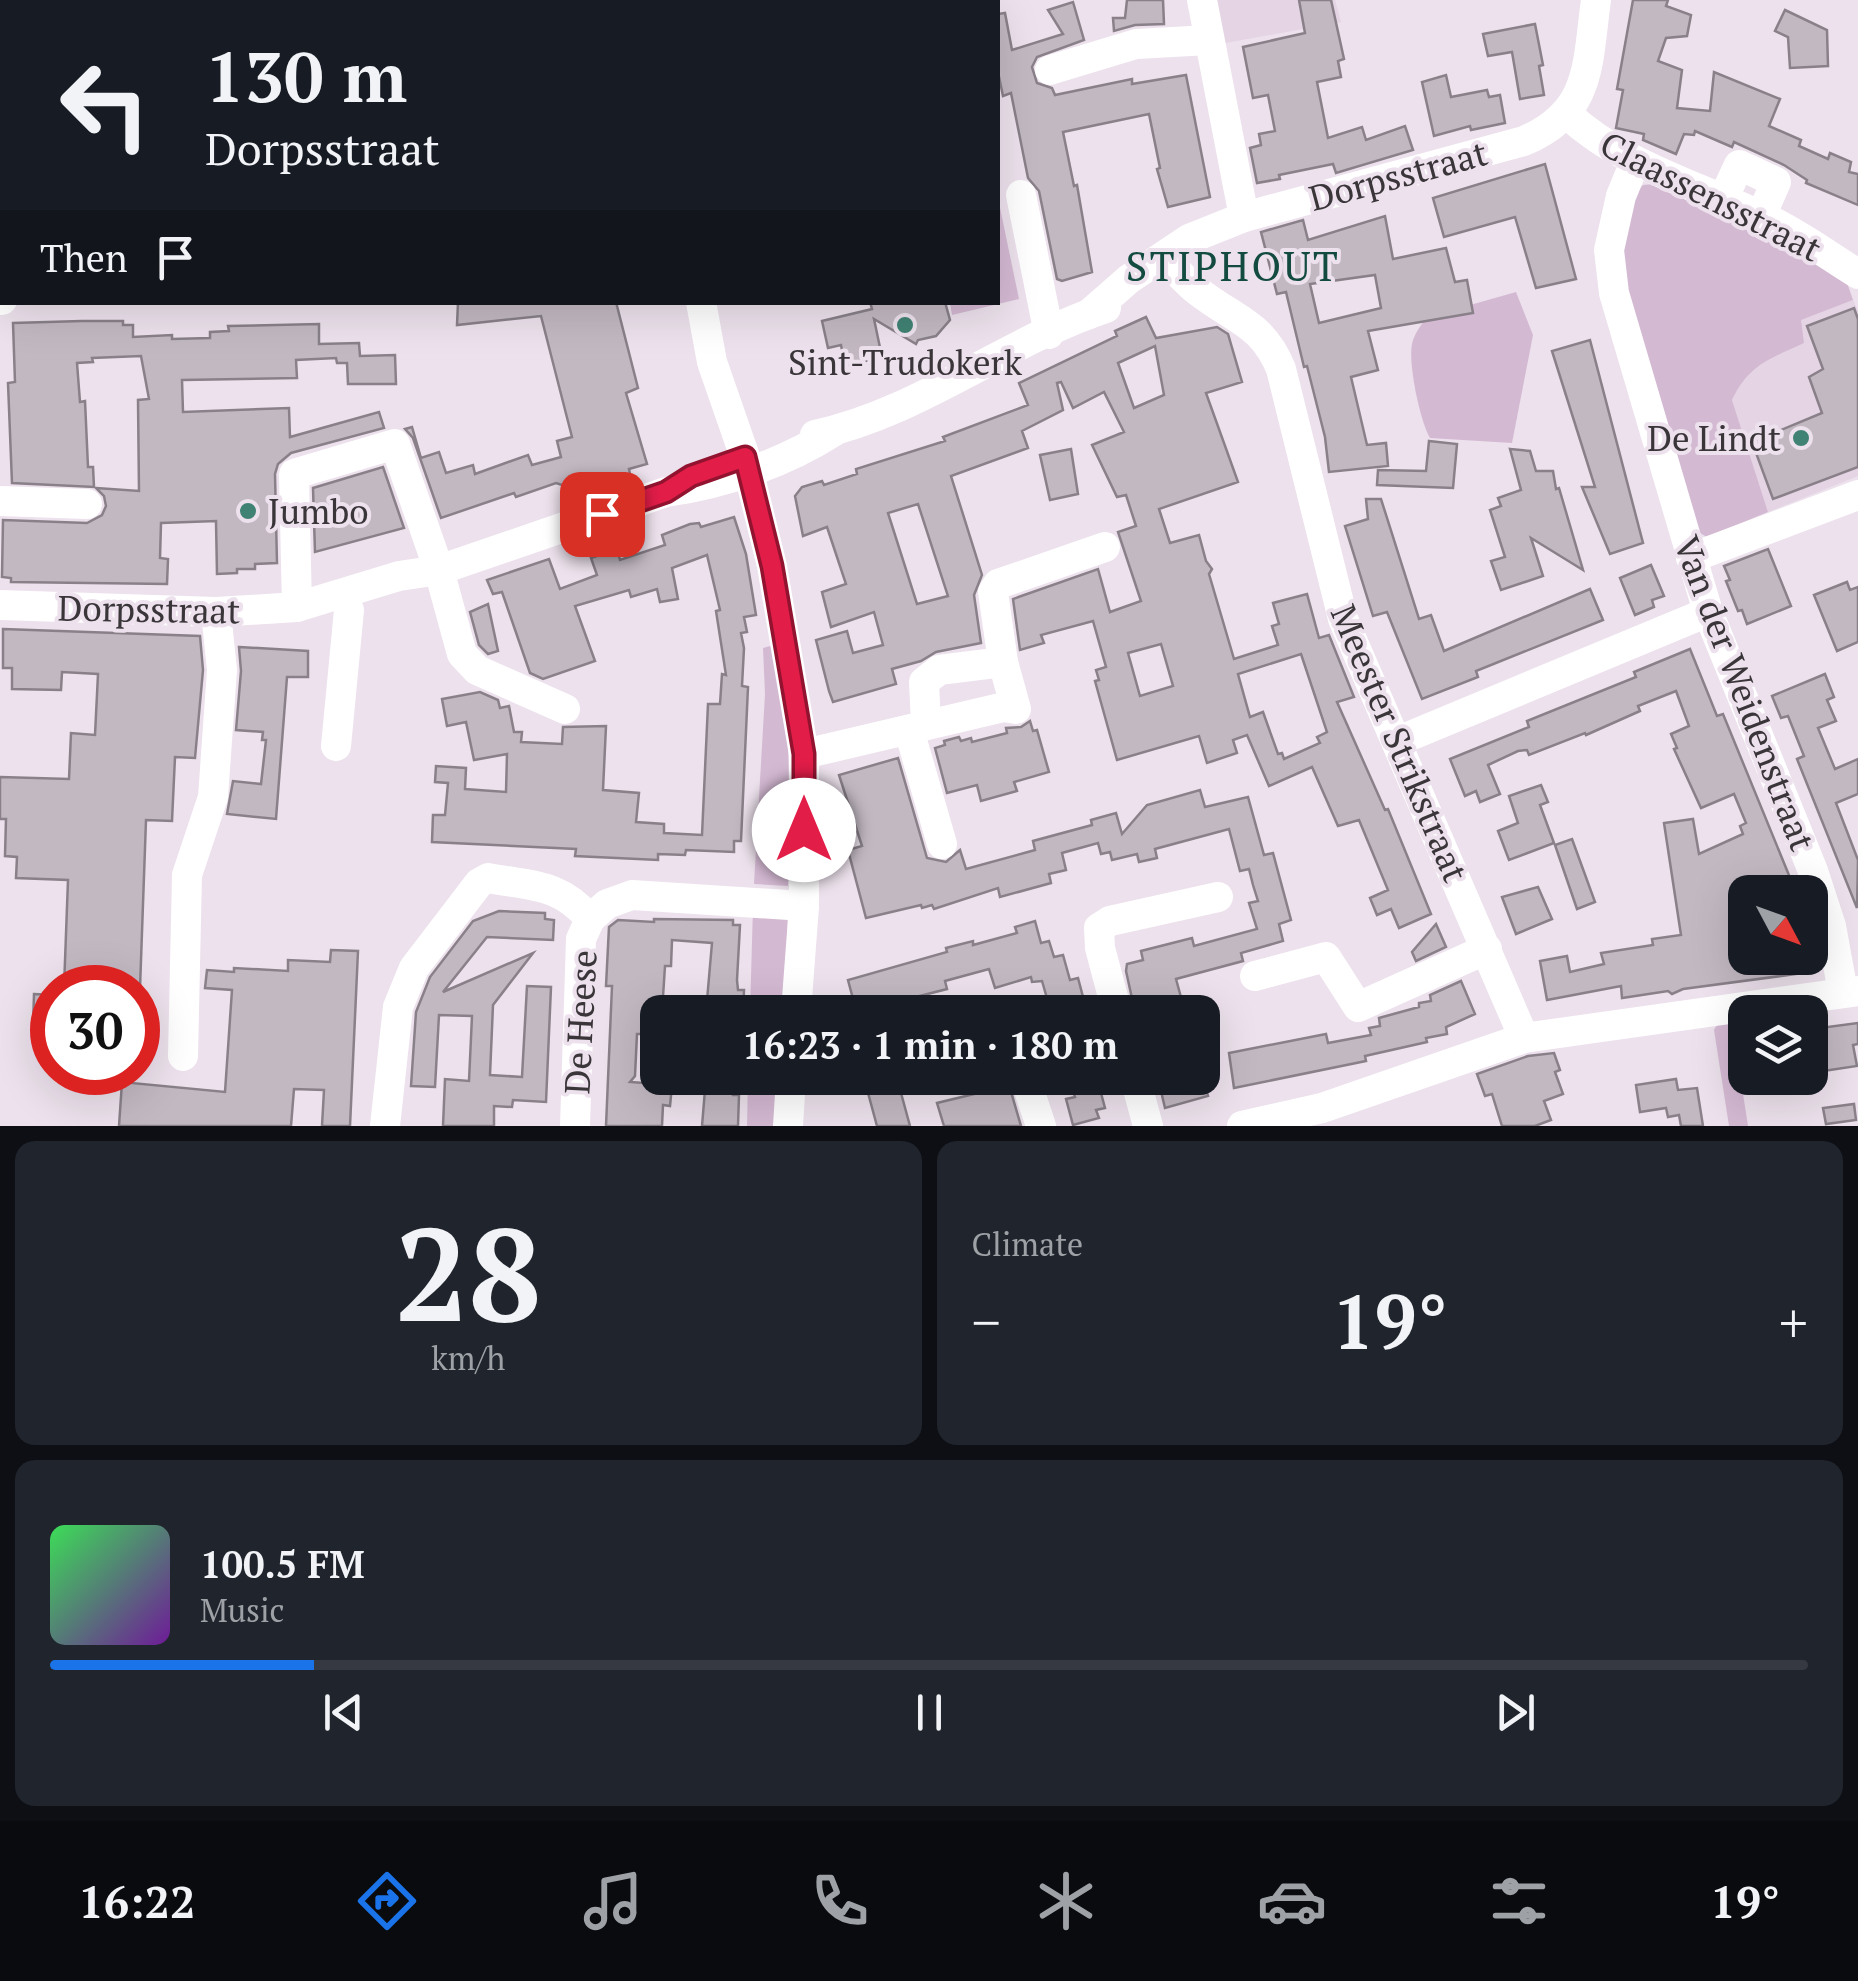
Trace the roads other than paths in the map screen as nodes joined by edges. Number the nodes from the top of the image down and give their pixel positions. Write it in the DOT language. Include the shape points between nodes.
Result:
graph roads {
  1 [pos="1202,0"];
  2 [pos="1596,0"];
  3 [pos="1210,46"];
  4 [pos="1127,68"];
  5 [pos="1050,70"];
  6 [pos="1568,114"];
  7 [pos="1635,162"];
  8 [pos="1021,196"];
  9 [pos="1233,222"];
  10 [pos="1169,262"];
  11 [pos="1858,274"];
  12 [pos="702,305"];
  13 [pos="1049,334"];
  14 [pos="747,463"];
  15 [pos="1858,495"];
  16 [pos="0,502"];
  17 [pos="87,504"];
  18 [pos="1105,547"];
  19 [pos="1691,558"];
  20 [pos="439,570"];
  21 [pos="0,605"];
  22 [pos="297,607"];
  23 [pos="349,610"];
  24 [pos="216,612"];
  25 [pos="1708,612"];
  26 [pos="1003,662"];
  27 [pos="565,710"];
  28 [pos="918,728"];
  29 [pos="1398,741"];
  30 [pos="336,746"];
  31 [pos="804,754"];
  32 [pos="942,844"];
  33 [pos="1218,896"];
  34 [pos="804,906"];
  35 [pos="590,919"];
  36 [pos="1487,949"];
  37 [pos="1255,976"];
  38 [pos="1851,992"];
  39 [pos="797,995"];
  40 [pos="1113,995"];
  41 [pos="1524,1038"];
  42 [pos="183,1056"];
  43 [pos="791,1095"];
  44 [pos="1031,1095"];
  45 [pos="1140,1095"];
  46 [pos="1324,1117"];
  47 [pos="385,1126"];
  48 [pos="576,1126"];
  49 [pos="788,1126"];
  50 [pos="1041,1126"];
  51 [pos="1148,1126"];
  52 [pos="1242,1126"];
  1 -- 3 [label="street"];
  2 -- 6 [label="street" via="1586,78"];
  3 -- 4 [label="street"];
  3 -- 5 [label="street" via="1136,44"];
  3 -- 9 [label="street"];
  6 -- 7 [label="street, Claassensstraat" via="1594,139"];
  6 -- 9 [label="street, Dorpsstraat" via="1524,142"];
  7 -- 11 [label="street, Claassensstraat" via="1761,216"];
  7 -- 19 [label="street, Van der Weidenstraat" via="1609,250 1614,293"];
  8 -- 13 [label="street"];
  9 -- 10 [label="street, Dorpsstraat"];
  10 -- 13 [label="street, Dorpsstraat" via="1126,302"];
  10 -- 29 [label="street, Meester Strikstraat" via="1274,350 1343,619"];
  12 -- 14 [label="street" via="712,362"];
  13 -- 14 [label="street, Dorpsstraat" via="912,400 833,432 792,440"];
  14 -- 20 [label="street, Dorpsstraat" via="691,476 666,492"];
  14 -- 31 [label="street"];
  15 -- 19 [label="street"];
  16 -- 17 [label="street"];
  18 -- 26 [label="street" via="998,584 993,592"];
  19 -- 25 [label="street, Van der Weidenstraat"];
  20 -- 22 [label="street, Dorpsstraat"];
  20 -- 22 [label="street" via="395,444 294,474"];
  20 -- 23 [label="street, Dorpsstraat" via="406,592"];
  20 -- 27 [label="street" via="462,654 477,670"];
  21 -- 24 [label="street, Dorpsstraat"];
  22 -- 23 [label="street, Dorpsstraat"];
  22 -- 24 [label="street, Dorpsstraat"];
  23 -- 30 [label="street"];
  24 -- 42 [label="street" via="222,670 214,797 187,875"];
  25 -- 29 [label="street"];
  25 -- 38 [label="street, Van der Weidenstraat" via="1812,871"];
  26 -- 28 [label="street" via="939,670 924,682"];
  26 -- 28 [label="street" via="1016,709"];
  28 -- 31 [label="street"];
  28 -- 32 [label="street"];
  29 -- 36 [label="street, Meester Strikstraat"];
  31 -- 34 [label="street"];
  33 -- 40 [label="street" via="1099,928"];
  34 -- 35 [label="street" via="632,895"];
  34 -- 39 [label="street"];
  35 -- 47 [label="street" via="557,890 488,878 479,884 414,968 398,1007"];
  35 -- 48 [label="street, De Heese" via="581,939"];
  36 -- 37 [label="street" via="1358,1007 1326,957"];
  36 -- 41 [label="street, Meester Strikstraat"];
  38 -- 41 [label="street"];
  41 -- 46 [label="street"];
  43 -- 49 [label="street"];
  44 -- 50 [label="street"];
  45 -- 51 [label="street"];
  46 -- 52 [label="street"];
}
